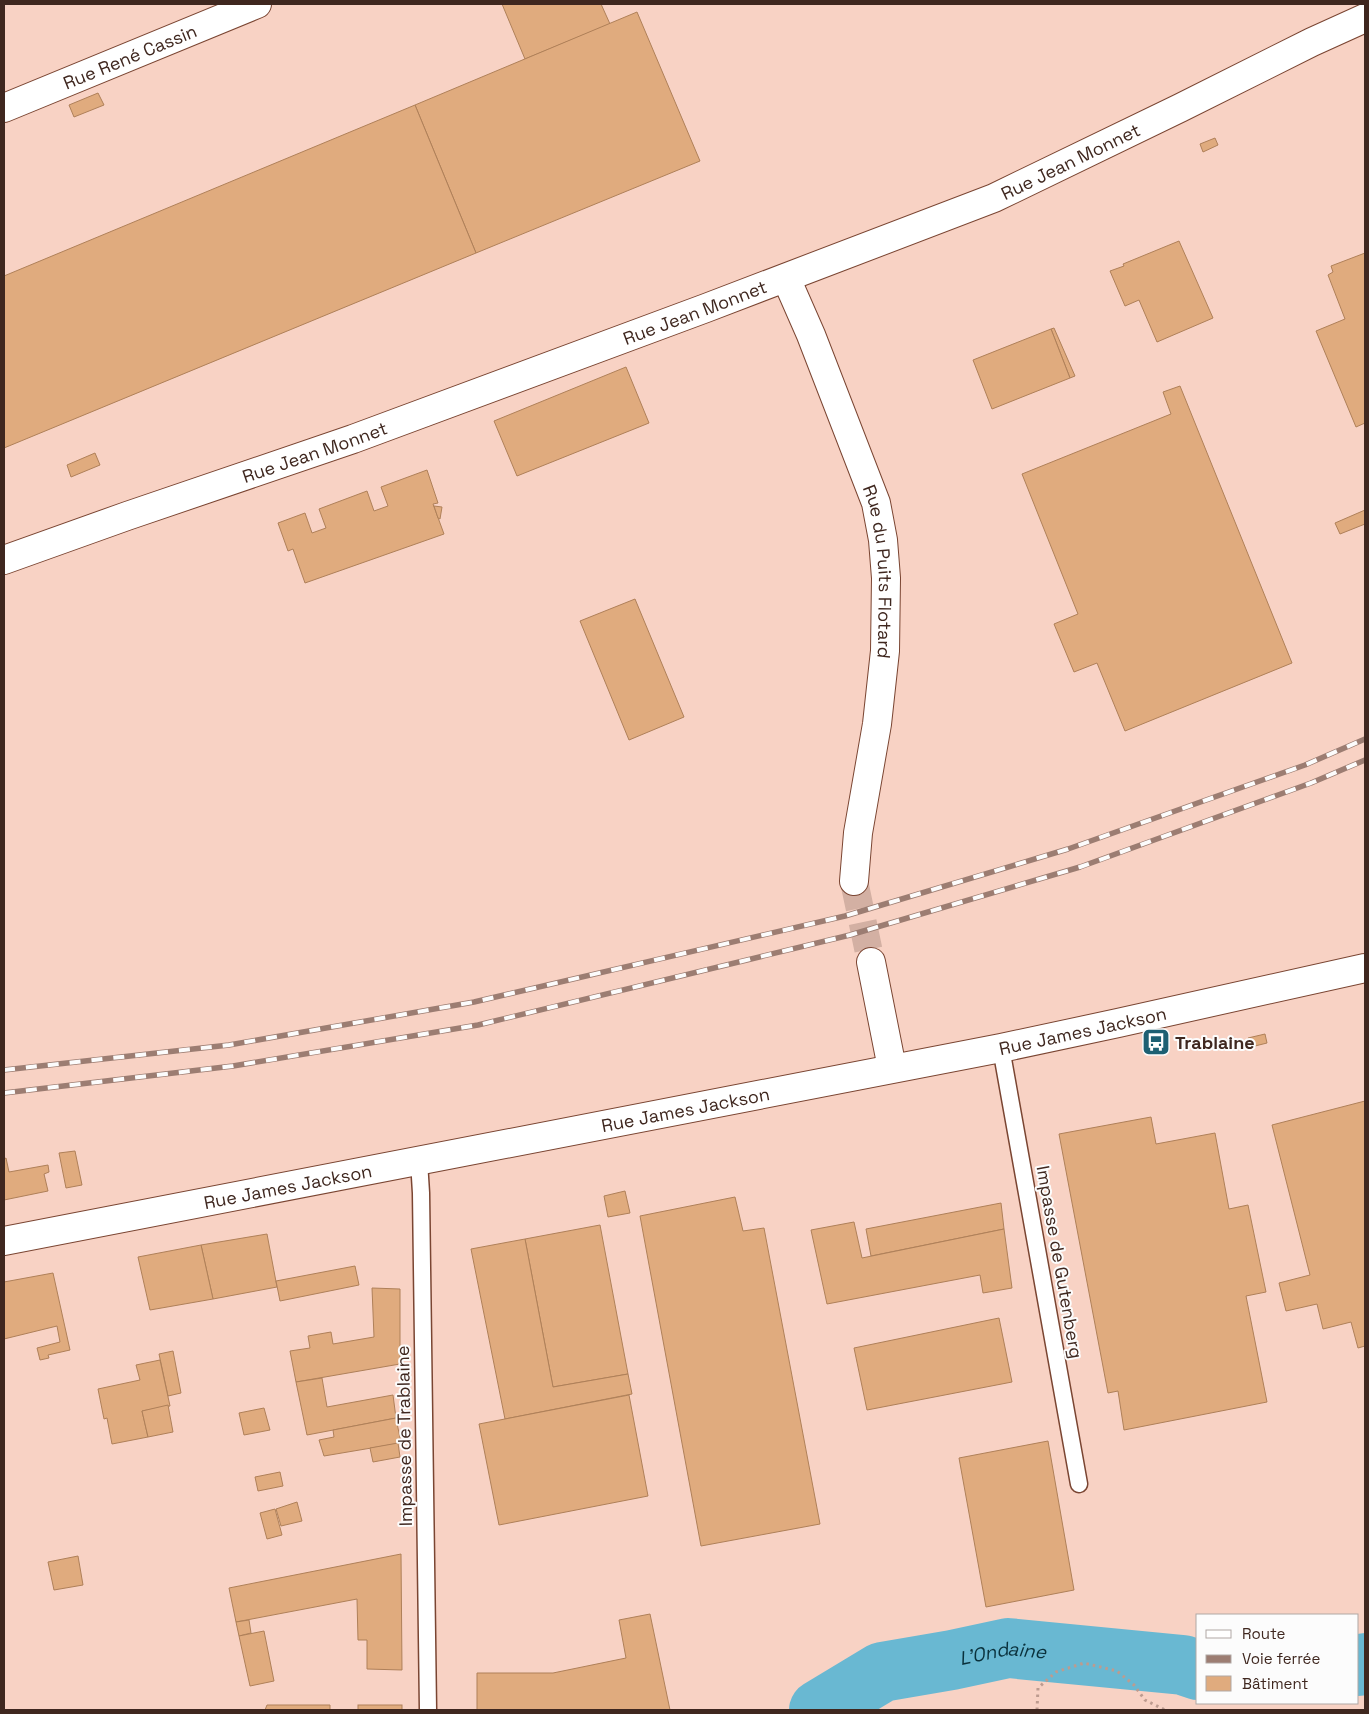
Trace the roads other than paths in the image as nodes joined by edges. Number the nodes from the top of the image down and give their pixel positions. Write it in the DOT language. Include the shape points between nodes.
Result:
graph roads {
  1 [pos="257,4"];
  2 [pos="1365,18"];
  3 [pos="4,108"];
  4 [pos="786,278"];
  5 [pos="4,560"];
  6 [pos="854,880"];
  7 [pos="872,962"];
  8 [pos="1365,968"];
  9 [pos="1001,1048"];
  10 [pos="892,1068"];
  11 [pos="419,1161"];
  12 [pos="4,1241"];
  13 [pos="1079,1484"];
  14 [pos="428,1710"];
  1 -- 3 [label="street, Rue René Cassin"];
  2 -- 4 [label="street, Rue Jean Monnet" via="994,198"];
  4 -- 5 [label="street, Rue Jean Monnet" via="352,439"];
  4 -- 6 [label="street, Rue du Puits Flotard" via="876,503 883,540 885,651"];
  7 -- 10 [label="street"];
  8 -- 9 [label="street, Rue James Jackson"];
  9 -- 10 [label="street, Rue James Jackson"];
  9 -- 13 [label="lane, Impasse de Gutenberg"];
  10 -- 11 [label="street, Rue James Jackson"];
  11 -- 12 [label="street, Rue James Jackson"];
  11 -- 14 [label="lane, Impasse de Trablaine"];
}
